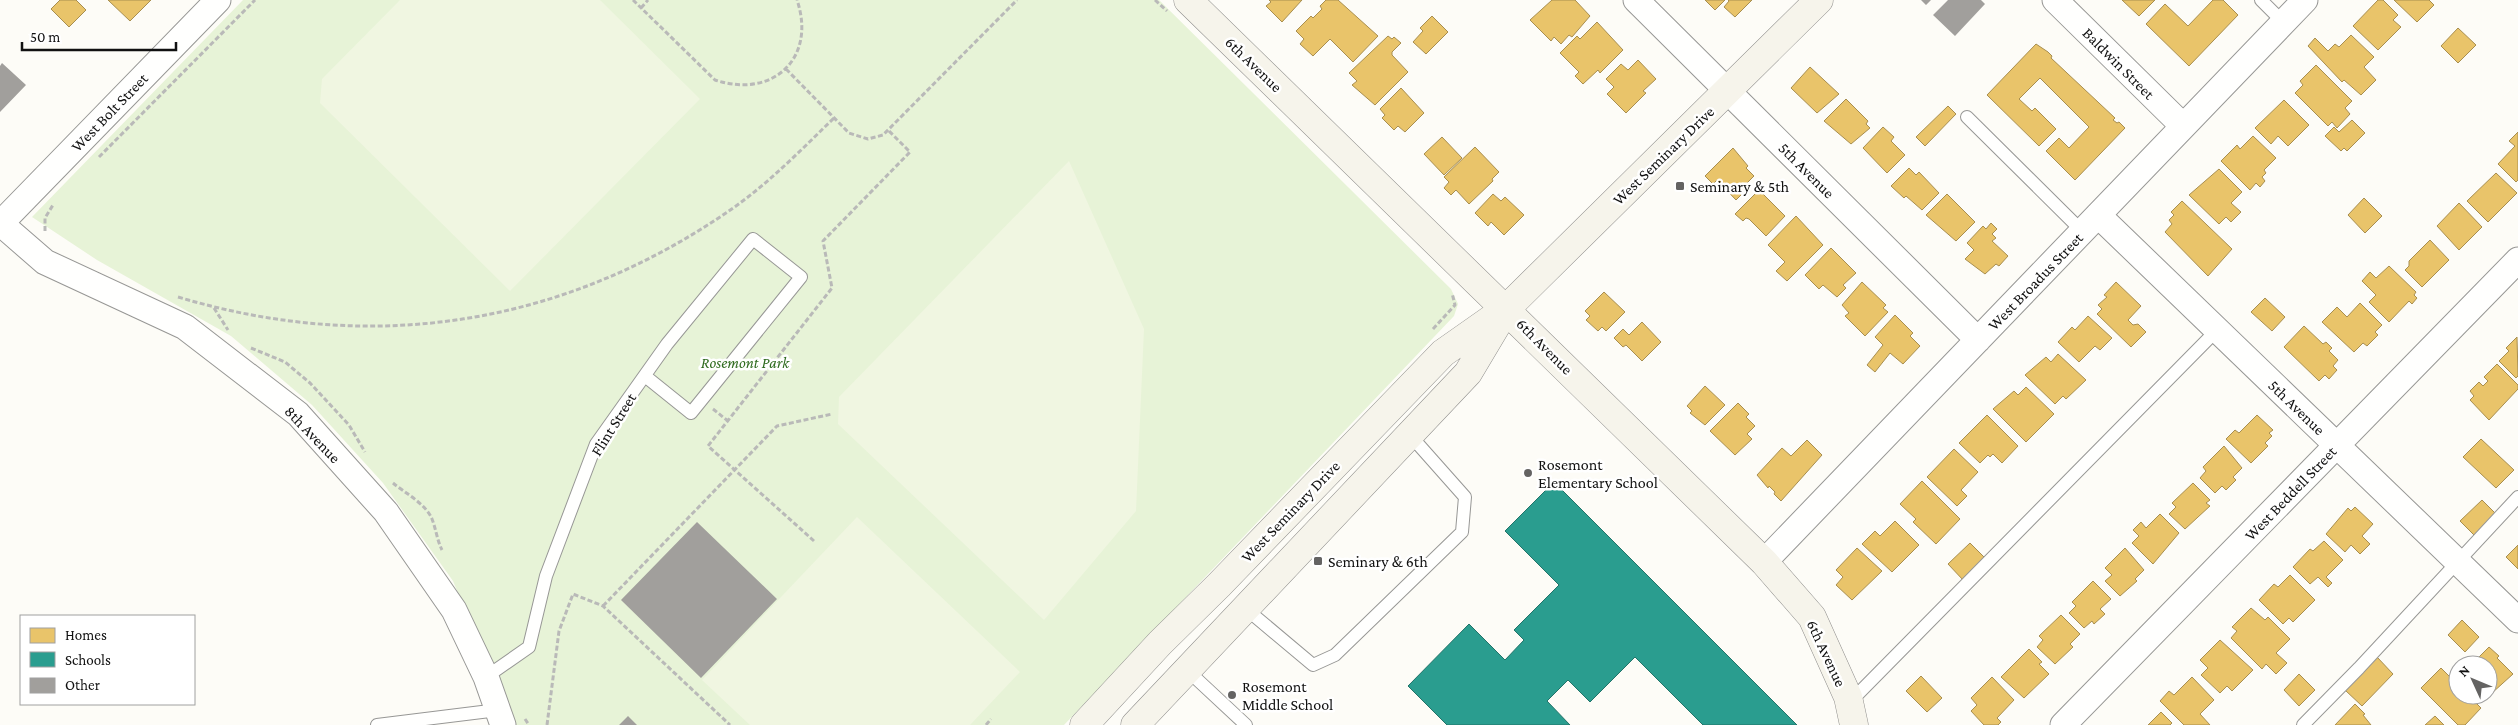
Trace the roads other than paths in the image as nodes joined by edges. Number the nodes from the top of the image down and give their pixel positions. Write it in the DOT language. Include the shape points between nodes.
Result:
graph roads {
  1 [pos="218,0"];
  2 [pos="1636,0"];
  3 [pos="1819,0"];
  4 [pos="2055,0"];
  5 [pos="2261,0"];
  6 [pos="1179,7"];
  7 [pos="2295,7"];
  8 [pos="1728,91"];
  9 [pos="1967,117"];
  10 [pos="2183,126"];
  11 [pos="0,223"];
  12 [pos="2090,223"];
  13 [pos="2518,260"];
  14 [pos="1507,308"];
  15 [pos="2218,330"];
  16 [pos="1978,340"];
  17 [pos="645,376"];
  18 [pos="1410,435"];
  19 [pos="2337,445"];
  20 [pos="2518,497"];
  21 [pos="2456,560"];
  22 [pos="1764,562"];
  23 [pos="1245,608"];
  24 [pos="2518,620"];
  25 [pos="1160,643"];
  26 [pos="1187,670"];
  27 [pos="486,677"];
  28 [pos="1851,714"];
  29 [pos="501,718"];
  30 [pos="438,721"];
  31 [pos="377,725"];
  32 [pos="1084,725"];
  33 [pos="1135,725"];
  34 [pos="1246,725"];
  35 [pos="2063,725"];
  36 [pos="2302,725"];
  1 -- 11 [label="street, West Bolt Street"];
  2 -- 8 [label="street, 5th Avenue"];
  3 -- 8 [label="main road, West Seminary Drive"];
  4 -- 10 [label="street, Baldwin Street"];
  5 -- 7 [label="lane"];
  6 -- 14 [label="main road, 6th Avenue"];
  7 -- 10 [label="street, West Broadus Street"];
  8 -- 14 [label="main road, West Seminary Drive"];
  8 -- 16 [label="street, 5th Avenue"];
  9 -- 12 [label="lane"];
  10 -- 12 [label="street, West Broadus Street"];
  11 -- 27 [label="street, 8th Avenue" via="45,262 185,328 298,414 392,520 454,610"];
  12 -- 15 [label="street, 5th Avenue"];
  12 -- 16 [label="street, West Broadus Street"];
  13 -- 19 [label="street, West Beddell Street"];
  14 -- 18 [label="main road, West Seminary Drive" via="1468,373"];
  14 -- 22 [label="main road, 6th Avenue"];
  14 -- 25 [label="main road, West Seminary Drive" via="1443,353"];
  15 -- 19 [label="street, 5th Avenue"];
  15 -- 28 [label="lane"];
  16 -- 22 [label="street, West Broadus Street"];
  17 -- 17 [label="lane, Flint Street" via="691,413 801,278 753,239 667,344"];
  17 -- 27 [label="lane, Flint Street" via="596,444 546,576 529,648"];
  18 -- 23 [label="main road, West Seminary Drive"];
  18 -- 23 [label="lane" via="1465,497 1462,532 1335,655 1313,665"];
  19 -- 21 [label="street, 5th Avenue"];
  19 -- 35 [label="street, West Beddell Street"];
  20 -- 21 [label="lane"];
  21 -- 24 [label="street, 5th Avenue"];
  21 -- 36 [label="lane" via="2359,668"];
  22 -- 28 [label="main road, 6th Avenue" via="1812,617 1827,647"];
  23 -- 26 [label="main road, West Seminary Drive"];
  25 -- 26 [label="main road"];
  25 -- 32 [label="main road, West Seminary Drive"];
  26 -- 33 [label="main road, West Seminary Drive"];
  26 -- 34 [label="lane"];
  27 -- 29 [label="street, 8th Avenue"];
  29 -- 30 [label="lane"];
  30 -- 31 [label="lane"];
}
